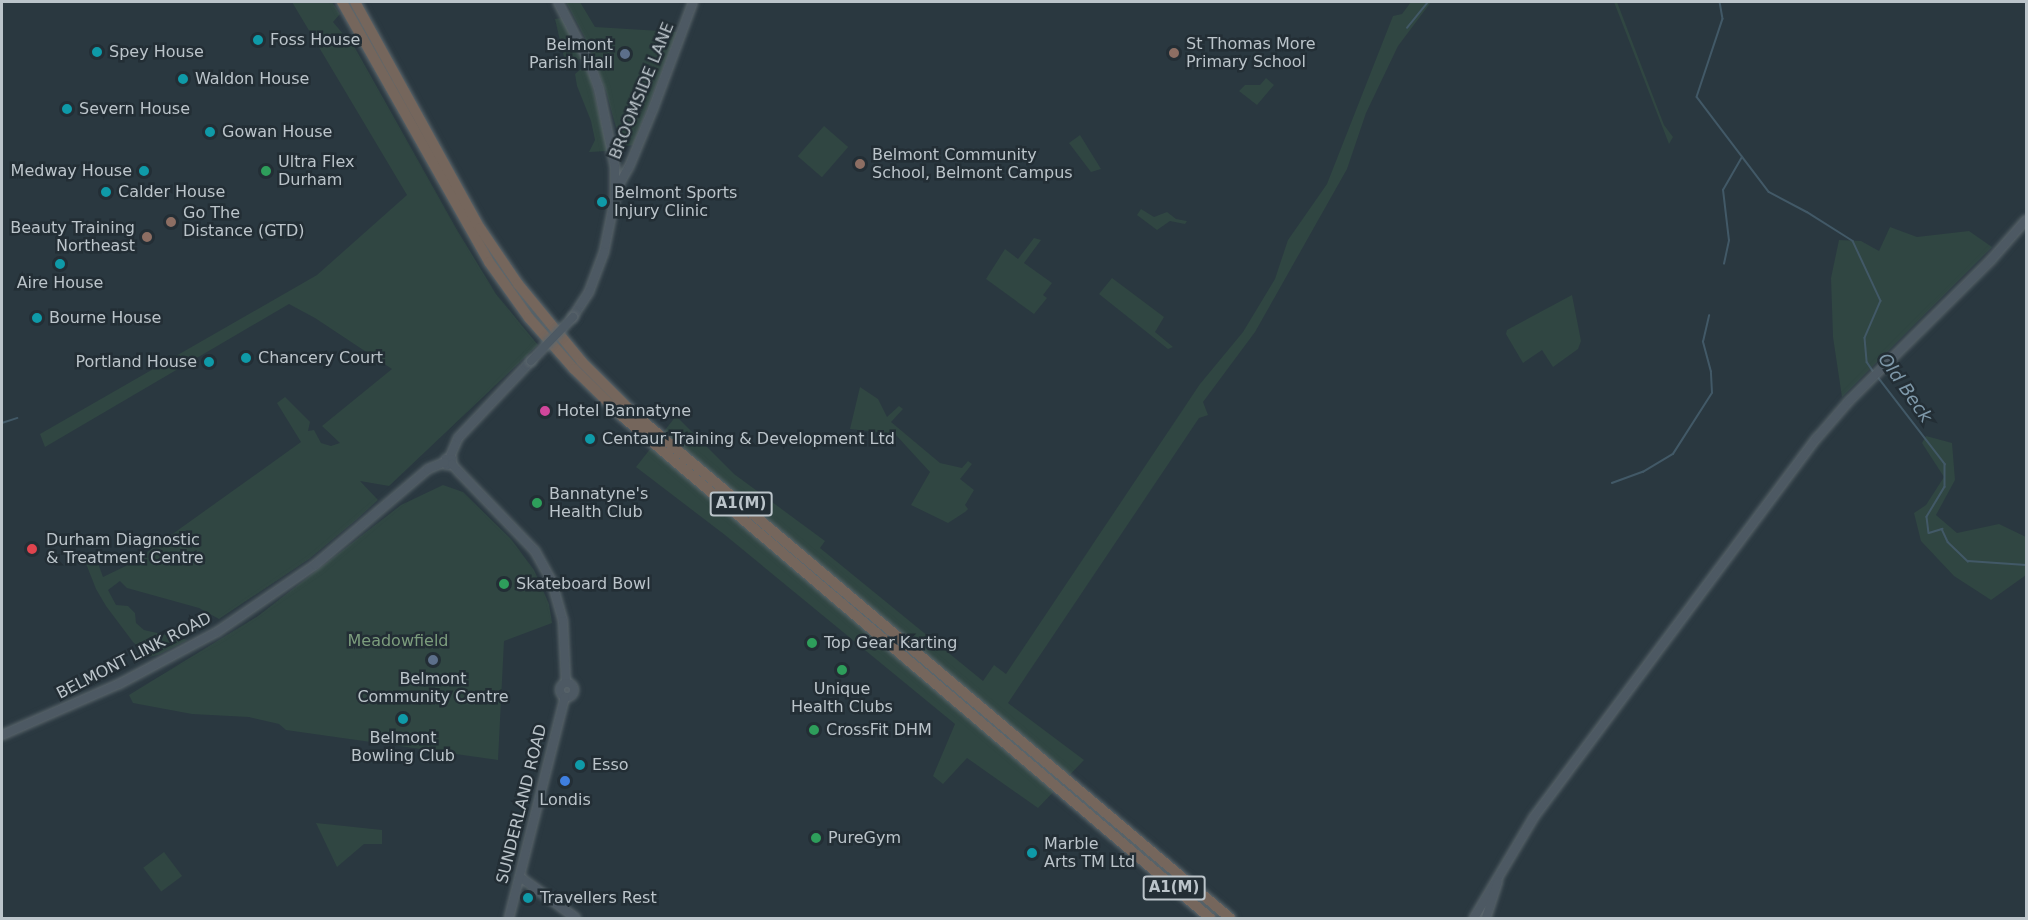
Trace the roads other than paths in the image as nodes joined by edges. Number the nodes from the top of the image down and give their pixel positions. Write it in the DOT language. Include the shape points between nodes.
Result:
graph roads {
  1 [pos="342,2"];
  2 [pos="355,2"];
  3 [pos="558,2"];
  4 [pos="693,2"];
  5 [pos="615,190"];
  6 [pos="2026,220"];
  7 [pos="449,461"];
  8 [pos="2,735"];
  9 [pos="1502,870"];
  10 [pos="520,877"];
  11 [pos="509,918"];
  12 [pos="576,918"];
  13 [pos="1210,918"];
  14 [pos="1230,918"];
  15 [pos="1474,918"];
  16 [pos="1486,918"];
  1 -- 13 [label="highway, A1(M)" via="489,262 529,318 574,369 632,425"];
  2 -- 14 [label="highway, A1(M)" via="480,228 518,284 582,362 630,410"];
  3 -- 5 [label="street" via="590,64 598,89 613,150"];
  4 -- 5 [label="street, BROOMSIDE LANE" via="649,120"];
  5 -- 7 [label="street, bridge" via="599,268 590,292 573,317 458,438"];
  6 -- 9 [label="street" via="1849,401 1786,477 1534,817"];
  7 -- 8 [label="street, BELMONT LINK ROAD" via="428,469 315,565 216,632 119,684"];
  7 -- 10 [label="street, SUNDERLAND ROAD" via="535,551 552,582 563,621 566,683 560,690 565,697"];
  9 -- 15 [label="street"];
  9 -- 16 [label="street"];
  10 -- 11 [label="street, SUNDERLAND ROAD"];
  10 -- 12 [label="street"];
}
